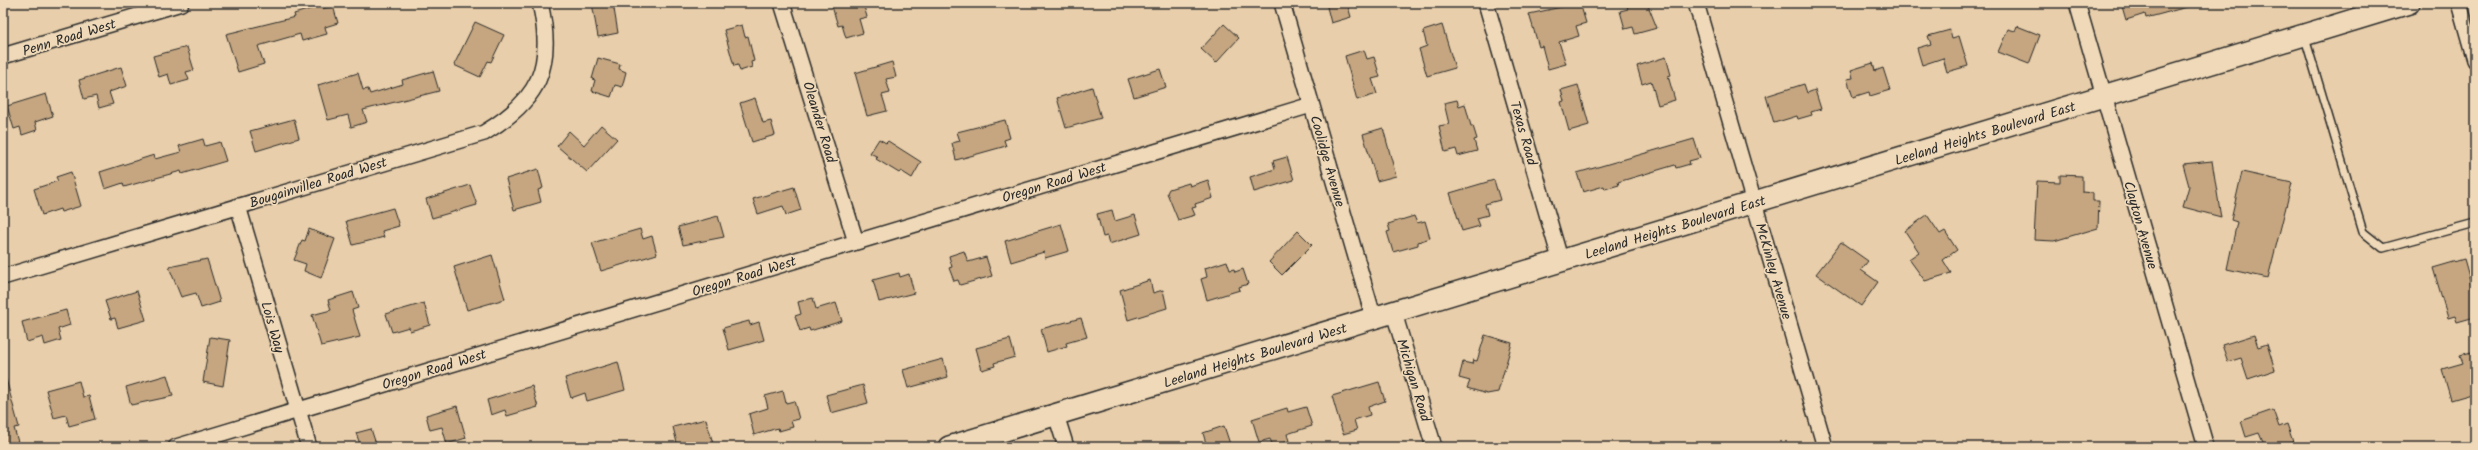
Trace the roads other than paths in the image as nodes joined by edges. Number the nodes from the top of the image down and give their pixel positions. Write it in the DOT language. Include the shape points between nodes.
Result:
graph roads {
  1 [pos="181,3"];
  2 [pos="540,3"];
  3 [pos="782,3"];
  4 [pos="1282,3"];
  5 [pos="1486,3"];
  6 [pos="1696,3"];
  7 [pos="2077,3"];
  8 [pos="2409,3"];
  9 [pos="2459,3"];
  10 [pos="2304,35"];
  11 [pos="3,56"];
  12 [pos="2475,60"];
  13 [pos="2104,96"];
  14 [pos="1311,105"];
  15 [pos="1754,203"];
  16 [pos="238,206"];
  17 [pos="2475,223"];
  18 [pos="856,242"];
  19 [pos="1561,262"];
  20 [pos="3,277"];
  21 [pos="1394,313"];
  22 [pos="1374,319"];
  23 [pos="298,411"];
  24 [pos="1056,415"];
  25 [pos="176,447"];
  26 [pos="309,447"];
  27 [pos="949,447"];
  28 [pos="1066,447"];
  29 [pos="1434,447"];
  30 [pos="1825,447"];
  31 [pos="2206,447"];
  1 -- 11 [label="street, Penn Road West"];
  2 -- 16 [label="street, Bougainvillea Road West" via="545,36 542,74 527,99 509,117 484,133"];
  3 -- 18 [label="street, Oleander Road"];
  4 -- 14 [label="street, Coolidge Avenue"];
  5 -- 19 [label="street, Texas Road"];
  6 -- 15 [label="street, McKinley Avenue"];
  7 -- 13 [label="street, Clayton Avenue"];
  8 -- 10 [label="main road, Leeland Heights Boulevard East"];
  9 -- 12 [label="street"];
  10 -- 13 [label="main road, Leeland Heights Boulevard East"];
  10 -- 17 [label="lane" via="2363,232 2383,248"];
  13 -- 15 [label="main road, Leeland Heights Boulevard East"];
  13 -- 31 [label="street, Clayton Avenue"];
  14 -- 18 [label="street, Oregon Road West"];
  14 -- 22 [label="street, Coolidge Avenue"];
  15 -- 19 [label="main road, Leeland Heights Boulevard East"];
  15 -- 30 [label="street, McKinley Avenue"];
  16 -- 20 [label="street, Bougainvillea Road West"];
  16 -- 23 [label="street, Lois Way"];
  18 -- 23 [label="street, Oregon Road West"];
  19 -- 21 [label="main road, Leeland Heights Boulevard West"];
  21 -- 22 [label="main road, Leeland Heights Boulevard West"];
  21 -- 29 [label="street, Michigan Road"];
  22 -- 24 [label="main road, Leeland Heights Boulevard West"];
  23 -- 25 [label="street, Oregon Road West"];
  23 -- 26 [label="street, Lois Way"];
  24 -- 27 [label="main road, Leeland Heights Boulevard West"];
  24 -- 28 [label="street"];
}
